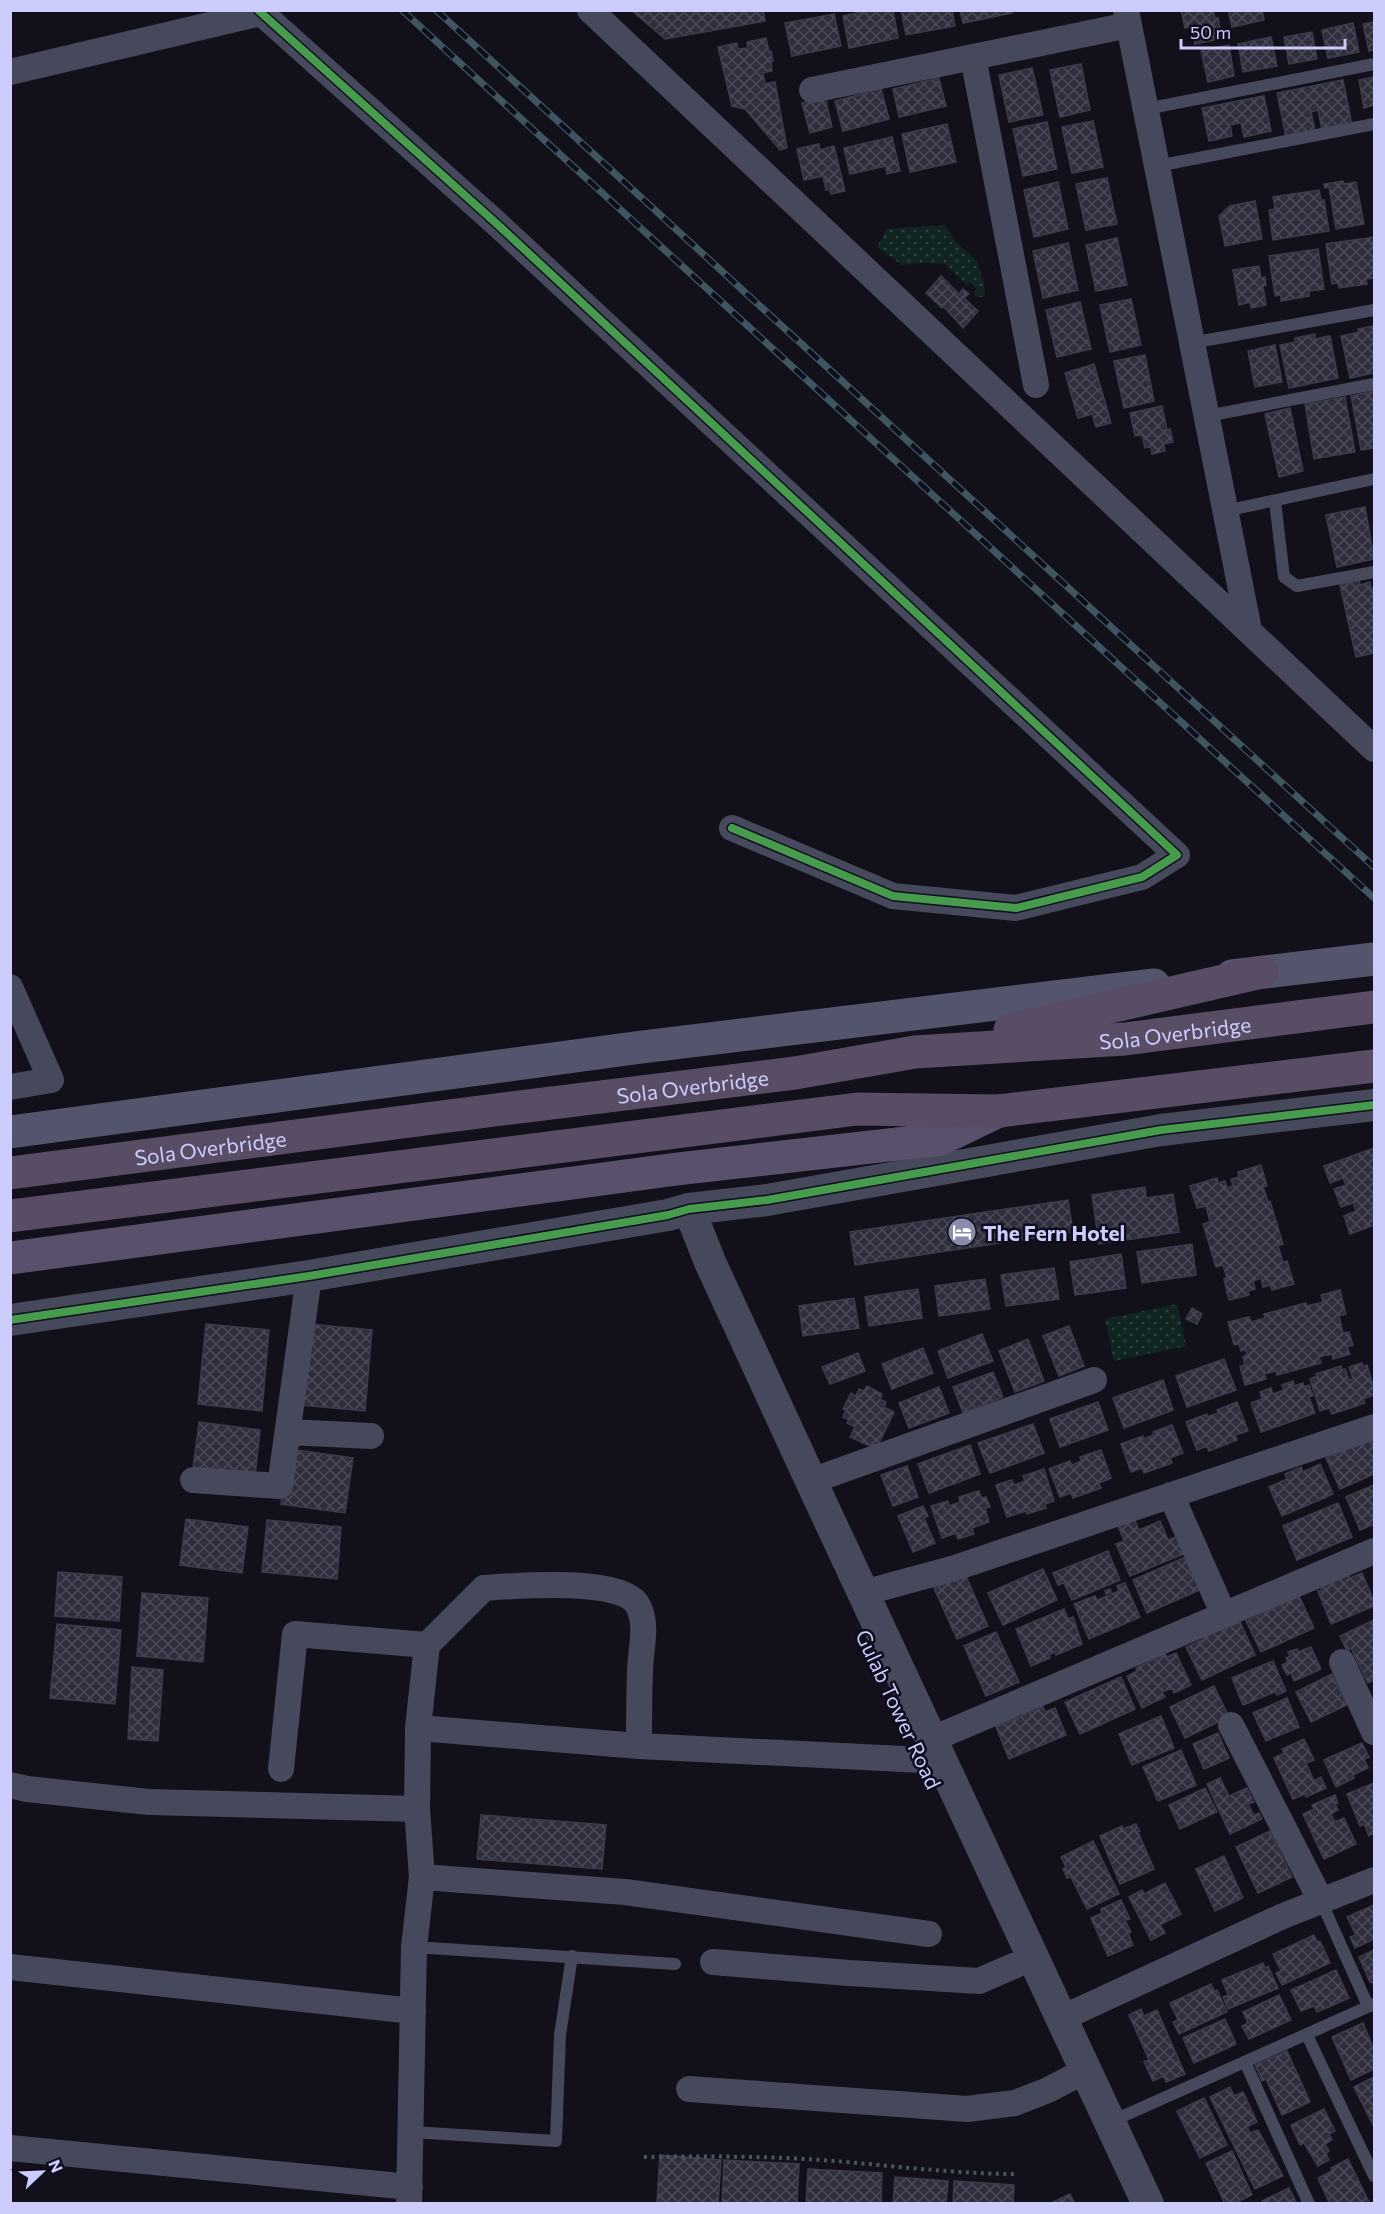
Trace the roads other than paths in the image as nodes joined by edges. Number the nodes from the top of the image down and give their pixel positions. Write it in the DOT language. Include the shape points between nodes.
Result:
graph roads {
  1 [pos="590,10"];
  2 [pos="260,12"];
  3 [pos="1128,18"];
  4 [pos="973,57"];
  5 [pos="1374,64"];
  6 [pos="10,72"];
  7 [pos="812,90"];
  8 [pos="1146,109"];
  9 [pos="1374,124"];
  10 [pos="1157,166"];
  11 [pos="1374,309"];
  12 [pos="1191,343"];
  13 [pos="1374,384"];
  14 [pos="1036,385"];
  15 [pos="1207,416"];
  16 [pos="1374,479"];
  17 [pos="1275,501"];
  18 [pos="1225,511"];
  19 [pos="1374,572"];
  20 [pos="1249,630"];
  21 [pos="1374,749"];
  22 [pos="732,828"];
  23 [pos="1374,959"];
  24 [pos="1262,972"];
  25 [pos="10,987"];
  26 [pos="1374,1006"];
  27 [pos="915,1052"];
  28 [pos="1374,1066"];
  29 [pos="10,1087"];
  30 [pos="1374,1105"];
  31 [pos="999,1111"];
  32 [pos="10,1132"];
  33 [pos="10,1173"];
  34 [pos="678,1212"];
  35 [pos="10,1216"];
  36 [pos="10,1258"];
  37 [pos="309,1276"];
  38 [pos="10,1320"];
  39 [pos="1094,1380"];
  40 [pos="1374,1427"];
  41 [pos="288,1432"];
  42 [pos="370,1436"];
  43 [pos="193,1480"];
  44 [pos="811,1481"];
  45 [pos="1171,1495"];
  46 [pos="1374,1551"];
  47 [pos="863,1593"];
  48 [pos="1224,1615"];
  49 [pos="427,1645"];
  50 [pos="1341,1662"];
  51 [pos="1231,1725"];
  52 [pos="418,1728"];
  53 [pos="1374,1732"];
  54 [pos="639,1746"];
  55 [pos="927,1750"];
  56 [pos="281,1769"];
  57 [pos="10,1785"];
  58 [pos="417,1809"];
  59 [pos="422,1877"];
  60 [pos="1374,1880"];
  61 [pos="1321,1901"];
  62 [pos="929,1934"];
  63 [pos="414,1947"];
  64 [pos="572,1956"];
  65 [pos="713,1962"];
  66 [pos="675,1964"];
  67 [pos="1016,1965"];
  68 [pos="10,1967"];
  69 [pos="1371,2005"];
  70 [pos="413,2011"];
  71 [pos="1062,2019"];
  72 [pos="1307,2035"];
  73 [pos="1245,2062"];
  74 [pos="1071,2078"];
  75 [pos="689,2089"];
  76 [pos="1110,2122"];
  77 [pos="412,2132"];
  78 [pos="10,2148"];
  79 [pos="1374,2176"];
  80 [pos="410,2195"];
  81 [pos="1130,2204"];
  82 [pos="1148,2204"];
  83 [pos="1309,2204"];
  1 -- 20 [label="street"];
  2 -- 6 [label="street"];
  2 -- 22 [label="street" via="497,224 1177,855 1142,877 1016,908 893,896"];
  3 -- 4 [label="street"];
  3 -- 8 [label="street"];
  4 -- 7 [label="street"];
  4 -- 14 [label="street"];
  5 -- 8 [label="lane"];
  8 -- 10 [label="street"];
  9 -- 10 [label="lane"];
  10 -- 12 [label="street"];
  11 -- 12 [label="lane"];
  12 -- 15 [label="street"];
  13 -- 15 [label="lane"];
  15 -- 18 [label="street"];
  16 -- 17 [label="lane"];
  17 -- 18 [label="lane"];
  17 -- 19 [label="lane" via="1284,577 1297,586"];
  18 -- 20 [label="street"];
  20 -- 21 [label="street"];
  23 -- 24 [label="main road"];
  24 -- 27 [label="highway"];
  24 -- 32 [label="main road" via="642,1047"];
  25 -- 29 [label="street" via="51,1080"];
  26 -- 27 [label="highway, Sola Overbridge" via="1125,1039"];
  27 -- 33 [label="highway, Sola Overbridge" via="795,1073"];
  28 -- 31 [label="highway, Sola Overbridge"];
  30 -- 34 [label="street" via="1161,1130 767,1200"];
  31 -- 35 [label="highway, Sola Overbridge" via="857,1109"];
  31 -- 36 [label="main road" via="941,1139 677,1169"];
  34 -- 37 [label="street"];
  34 -- 44 [label="street" via="710,1262"];
  34 -- 55 [label="street, Gulab Tower Road" via="696,1269"];
  37 -- 38 [label="street"];
  37 -- 41 [label="street"];
  39 -- 44 [label="street"];
  40 -- 45 [label="street"];
  41 -- 42 [label="street"];
  41 -- 43 [label="street" via="280,1486"];
  44 -- 47 [label="street"];
  45 -- 47 [label="street" via="955,1568"];
  45 -- 48 [label="street"];
  46 -- 48 [label="street"];
  47 -- 55 [label="street"];
  48 -- 55 [label="street"];
  49 -- 52 [label="street"];
  49 -- 54 [label="street" via="484,1588 533,1584 588,1586 629,1596 640,1613 643,1633"];
  49 -- 56 [label="street" via="295,1625"];
  50 -- 53 [label="street"];
  51 -- 61 [label="street"];
  52 -- 54 [label="street"];
  52 -- 58 [label="street"];
  54 -- 55 [label="street"];
  55 -- 67 [label="street, Gulab Tower Road" via="990,1914"];
  55 -- 71 [label="street"];
  57 -- 58 [label="street" via="149,1802"];
  58 -- 59 [label="street"];
  59 -- 62 [label="street" via="625,1892"];
  59 -- 63 [label="street"];
  60 -- 61 [label="street"];
  61 -- 69 [label="lane"];
  61 -- 71 [label="street"];
  63 -- 64 [label="lane"];
  63 -- 70 [label="street"];
  64 -- 66 [label="lane"];
  64 -- 77 [label="lane" via="560,2035 556,2141"];
  65 -- 67 [label="street" via="979,1981"];
  67 -- 74 [label="street, Gulab Tower Road"];
  68 -- 70 [label="street"];
  69 -- 72 [label="lane"];
  70 -- 77 [label="street"];
  71 -- 76 [label="street"];
  72 -- 73 [label="lane"];
  72 -- 79 [label="lane"];
  73 -- 76 [label="lane"];
  73 -- 83 [label="lane"];
  74 -- 75 [label="street" via="1015,2103 967,2109"];
  74 -- 81 [label="street, Gulab Tower Road"];
  76 -- 82 [label="street"];
  77 -- 80 [label="street"];
  78 -- 80 [label="street"];
}
